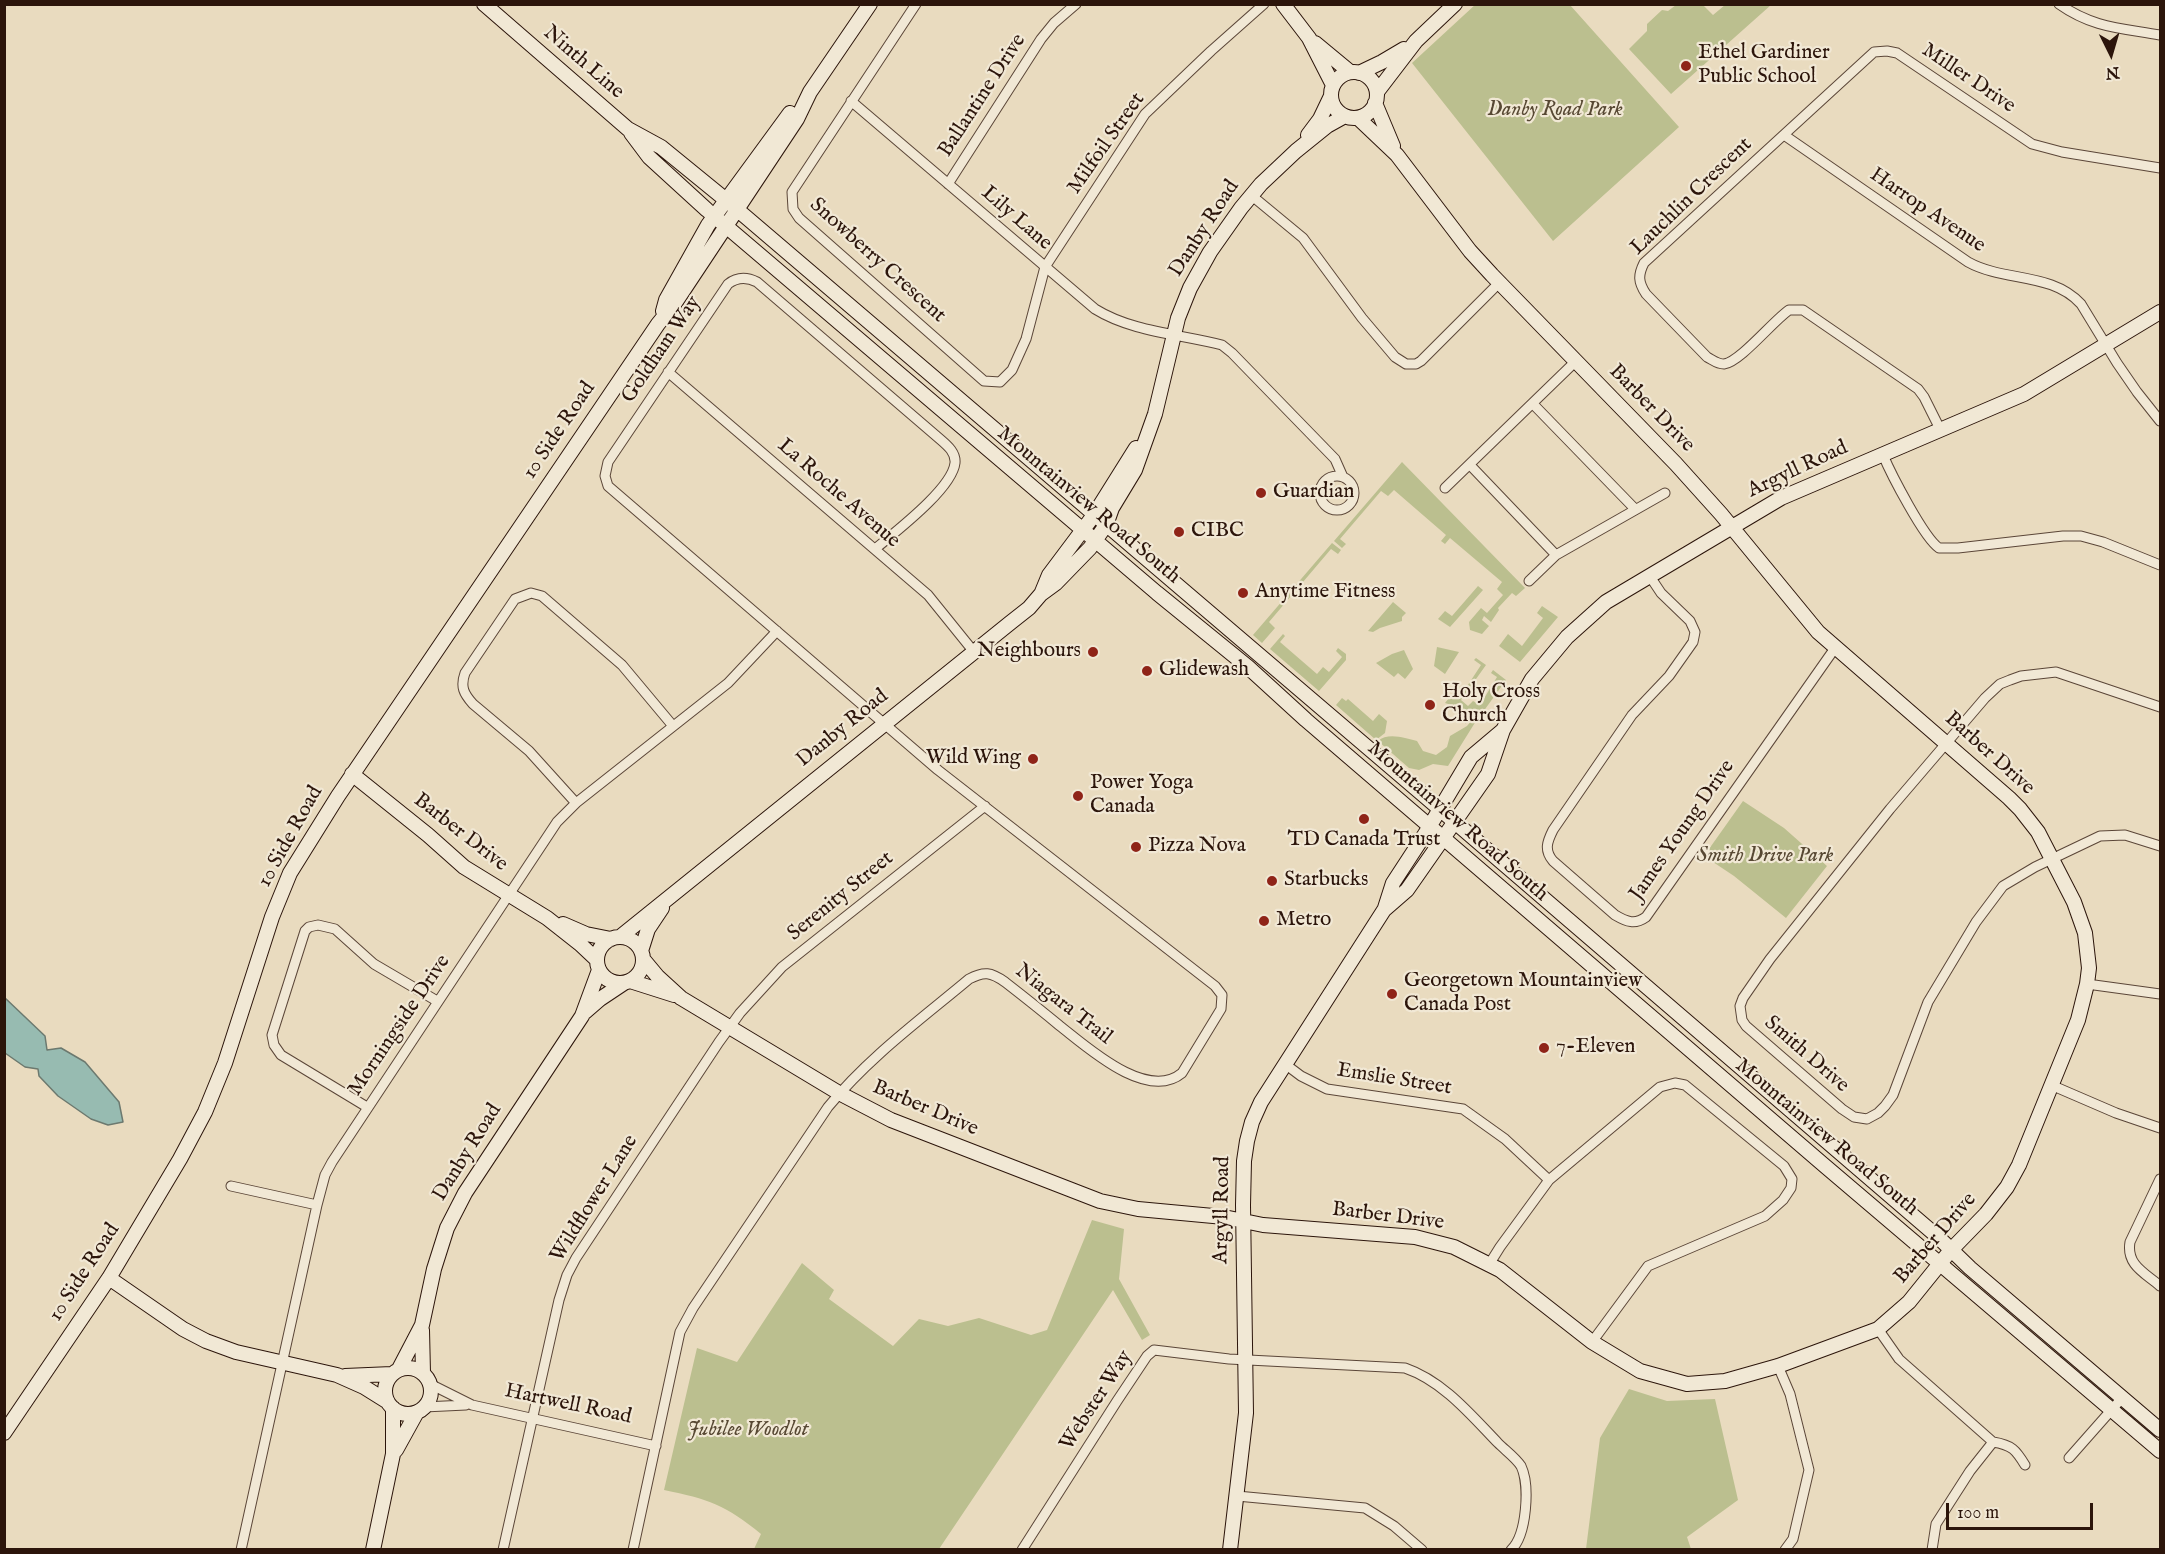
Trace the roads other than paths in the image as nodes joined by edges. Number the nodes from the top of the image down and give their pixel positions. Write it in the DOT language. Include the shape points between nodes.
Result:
graph roads {
  1 [pos="484,4"];
  2 [pos="870,4"];
  3 [pos="916,4"];
  4 [pos="1076,4"];
  5 [pos="1264,4"];
  6 [pos="1282,4"];
  7 [pos="1455,4"];
  8 [pos="2059,4"];
  9 [pos="2160,35"];
  10 [pos="1309,38"];
  11 [pos="1416,41"];
  12 [pos="1355,73"];
  13 [pos="1332,91"];
  14 [pos="1376,98"];
  15 [pos="851,101"];
  16 [pos="1351,117"];
  17 [pos="628,129"];
  18 [pos="1784,135"];
  19 [pos="1296,151"];
  20 [pos="1397,154"];
  21 [pos="2160,168"];
  22 [pos="948,184"];
  23 [pos="1251,195"];
  24 [pos="732,205"];
  25 [pos="720,221"];
  26 [pos="1045,267"];
  27 [pos="1499,283"];
  28 [pos="2160,312"];
  29 [pos="1174,334"];
  30 [pos="2106,345"];
  31 [pos="1576,361"];
  32 [pos="668,372"];
  33 [pos="1533,404"];
  34 [pos="1155,414"];
  35 [pos="2160,421"];
  36 [pos="1941,431"];
  37 [pos="1883,455"];
  38 [pos="1470,465"];
  39 [pos="1342,477"];
  40 [pos="1445,488"];
  41 [pos="1665,493"];
  42 [pos="1635,509"];
  43 [pos="1094,515"];
  44 [pos="1106,525"];
  45 [pos="1732,527"];
  46 [pos="1083,530"];
  47 [pos="1095,541"];
  48 [pos="875,549"];
  49 [pos="1556,555"];
  50 [pos="2160,565"];
  51 [pos="1649,575"];
  52 [pos="1529,581"];
  53 [pos="1041,594"];
  54 [pos="777,631"];
  55 [pos="1835,648"];
  56 [pos="974,652"];
  57 [pos="2160,706"];
  58 [pos="884,723"];
  59 [pos="673,726"];
  60 [pos="1503,730"];
  61 [pos="1947,743"];
  62 [pos="352,774"];
  63 [pos="576,803"];
  64 [pos="985,806"];
  65 [pos="1440,809"];
  66 [pos="1454,822"];
  67 [pos="1430,825"];
  68 [pos="1444,837"];
  69 [pos="2160,846"];
  70 [pos="2052,858"];
  71 [pos="508,895"];
  72 [pos="670,896"];
  73 [pos="1384,910"];
  74 [pos="547,918"];
  75 [pos="615,938"];
  76 [pos="642,955"];
  77 [pos="598,965"];
  78 [pos="627,982"];
  79 [pos="2087,984"];
  80 [pos="2160,994"];
  81 [pos="681,998"];
  82 [pos="437,1001"];
  83 [pos="582,1016"];
  84 [pos="730,1027"];
  85 [pos="1285,1064"];
  86 [pos="2051,1085"];
  87 [pos="839,1093"];
  88 [pos="367,1107"];
  89 [pos="2160,1128"];
  90 [pos="2160,1179"];
  91 [pos="1550,1180"];
  92 [pos="231,1186"];
  93 [pos="317,1205"];
  94 [pos="1243,1221"];
  95 [pos="1952,1250"];
  96 [pos="1490,1263"];
  97 [pos="1941,1263"];
  98 [pos="109,1278"];
  99 [pos="2160,1286"];
  100 [pos="422,1325"];
  101 [pos="1878,1329"];
  102 [pos="1592,1342"];
  103 [pos="1244,1360"];
  104 [pos="282,1363"];
  105 [pos="1778,1366"];
  106 [pos="395,1372"];
  107 [pos="337,1376"];
  108 [pos="427,1379"];
  109 [pos="2122,1398"];
  110 [pos="391,1405"];
  111 [pos="472,1405"];
  112 [pos="420,1410"];
  113 [pos="2111,1410"];
  114 [pos="533,1419"];
  115 [pos="2160,1430"];
  116 [pos="4,1433"];
  117 [pos="1993,1442"];
  118 [pos="656,1446"];
  119 [pos="2160,1451"];
  120 [pos="393,1454"];
  121 [pos="2069,1458"];
  122 [pos="2025,1465"];
  123 [pos="1237,1496"];
  124 [pos="241,1550"];
  125 [pos="373,1550"];
  126 [pos="503,1550"];
  127 [pos="633,1550"];
  128 [pos="1022,1550"];
  129 [pos="1230,1550"];
  130 [pos="1422,1550"];
  131 [pos="1511,1550"];
  132 [pos="1785,1550"];
  133 [pos="1932,1550"];
  1 -- 17 [label="street, Ninth Line"];
  2 -- 24 [label="street, 10 Side Road" via="810,92 789,114"];
  3 -- 15 [label="street, Snowberry Crescent"];
  4 -- 22 [label="street, Ballantine Drive" via="1041,39"];
  5 -- 26 [label="street, Milfoil Street" via="1145,114"];
  6 -- 10 [label="street"];
  7 -- 11 [label="street"];
  8 -- 9 [label="street" via="2095,24"];
  10 -- 12 [label="street"];
  10 -- 13 [label="street"];
  11 -- 12 [label="street"];
  11 -- 14 [label="street"];
  12 -- 13 [label="street" via="1342,75"];
  12 -- 14 [label="street" via="1372,81"];
  13 -- 16 [label="street" via="1334,106"];
  13 -- 19 [label="street, Danby Road" via="1320,119"];
  14 -- 16 [label="street" via="1367,114"];
  14 -- 20 [label="street, Barber Drive"];
  15 -- 22 [label="street, Lily Lane"];
  15 -- 26 [label="street, Snowberry Crescent" via="792,192 793,208 799,218 984,381 1000,382 1012,370 1026,339"];
  16 -- 19 [label="street, Danby Road" via="1327,126"];
  16 -- 20 [label="street, Barber Drive"];
  17 -- 24 [label="street, Ninth Line" via="661,147"];
  17 -- 25 [label="street, Ninth Line" via="649,157"];
  18 -- 21 [label="street, Miller Drive" via="1875,52 1887,51 1897,53 2032,144"];
  18 -- 30 [label="street, Harrop Avenue" via="1968,262 1990,272 2051,284 2073,295"];
  18 -- 36 [label="street, Lauchlin Crescent" via="1644,262 1639,284 1716,363 1735,358 1789,310 1808,313 1918,389"];
  19 -- 23 [label="street, Danby Road"];
  20 -- 27 [label="street, Barber Drive"];
  22 -- 26 [label="street, Lily Lane"];
  23 -- 27 [label="street" via="1303,238 1362,318 1395,357 1406,364 1421,361"];
  23 -- 29 [label="street, Danby Road" via="1199,271"];
  24 -- 25 [label="street, 10 Side Road"];
  24 -- 43 [label="street, Mountainview Road South"];
  25 -- 46 [label="street, Mountainview Road South"];
  25 -- 62 [label="street, 10 Side Road" via="666,300 658,324"];
  26 -- 29 [label="street, Lily Lane" via="1103,314"];
  27 -- 31 [label="street, Barber Drive"];
  28 -- 30 [label="street, Argyll Road"];
  29 -- 34 [label="street, Danby Road"];
  29 -- 39 [label="street, Lily Lane" via="1222,345 1232,353 1335,459"];
  30 -- 35 [label="street, Harrop Avenue"];
  30 -- 36 [label="street, Argyll Road" via="2024,394"];
  31 -- 33 [label="street"];
  31 -- 45 [label="street, Barber Drive"];
  32 -- 48 [label="street, La Roche Avenue"];
  32 -- 48 [label="street, Goldham Way" via="728,284 742,278 757,282 953,454 953,469 936,495"];
  32 -- 54 [label="street, Goldham Way" via="608,462 606,481"];
  33 -- 38 [label="street"];
  33 -- 42 [label="street"];
  34 -- 43 [label="street, Danby Road"];
  34 -- 44 [label="street, Danby Road" via="1135,470"];
  36 -- 37 [label="street, Argyll Road"];
  37 -- 45 [label="street, Argyll Road" via="1800,489"];
  37 -- 50 [label="street" via="1939,548 2081,536"];
  38 -- 40 [label="street"];
  38 -- 49 [label="street"];
  41 -- 42 [label="street"];
  42 -- 49 [label="street"];
  43 -- 44 [label="street, Mountainview Road South"];
  43 -- 46 [label="street, Danby Road"];
  44 -- 47 [label="street, Danby Road"];
  44 -- 65 [label="street, Mountainview Road South"];
  45 -- 51 [label="street, Argyll Road"];
  45 -- 55 [label="street, Barber Drive" via="1804,618"];
  46 -- 47 [label="street, Mountainview Road South"];
  46 -- 53 [label="street, Danby Road" via="1049,575"];
  47 -- 53 [label="street, Danby Road"];
  47 -- 67 [label="street, Mountainview Road South"];
  48 -- 56 [label="street, La Roche Avenue" via="928,595"];
  49 -- 52 [label="street"];
  51 -- 55 [label="street, James Young Drive" via="1695,628 1693,642 1676,668 1632,715 1553,830 1546,850 1552,861 1625,921 1635,923 1646,917"];
  51 -- 60 [label="street, Argyll Road" via="1606,602 1567,637 1532,679"];
  53 -- 56 [label="street, Danby Road"];
  54 -- 58 [label="street, Goldham Way"];
  54 -- 59 [label="street, Morningside Drive" via="728,683"];
  55 -- 61 [label="street, Barber Drive"];
  56 -- 58 [label="street, Danby Road"];
  57 -- 61 [label="street" via="2064,673 2021,676 1991,692"];
  58 -- 64 [label="street, Niagara Trail"];
  58 -- 72 [label="street, Danby Road"];
  59 -- 63 [label="street, Morningside Drive"];
  59 -- 63 [label="street" via="628,671 542,596 526,594 515,599 465,673 462,688 473,704 529,751"];
  60 -- 65 [label="street, Argyll Road" via="1470,757"];
  60 -- 66 [label="street, Argyll Road" via="1488,774"];
  61 -- 70 [label="street, Barber Drive" via="2020,808"];
  61 -- 70 [label="street, Smith Drive" via="1770,958 1740,1006 1746,1026 1854,1118 1867,1119 1878,1113 1893,1095 1928,1002 1976,922 2003,886"];
  62 -- 71 [label="street, Barber Drive" via="464,867"];
  62 -- 98 [label="street, 10 Side Road" via="290,873 205,1112"];
  63 -- 71 [label="street, Morningside Drive" via="557,822"];
  64 -- 84 [label="street, Serenity Street" via="782,967"];
  64 -- 87 [label="street, Niagara Trail" via="1215,986 1222,995 1221,1009 1182,1073 1175,1079 1150,1080 1113,1065 1005,982 986,972 969,979 903,1032"];
  65 -- 66 [label="street, Mountainview Road South"];
  65 -- 67 [label="street, Argyll Road"];
  66 -- 68 [label="street, Argyll Road"];
  66 -- 95 [label="street, Mountainview Road South"];
  67 -- 68 [label="street, Mountainview Road South"];
  67 -- 73 [label="street, Argyll Road" via="1393,883"];
  68 -- 73 [label="street, Argyll Road" via="1407,890"];
  68 -- 97 [label="street, Mountainview Road South"];
  69 -- 70 [label="street" via="2108,834"];
  70 -- 79 [label="street, Barber Drive" via="2083,926"];
  71 -- 74 [label="street, Barber Drive"];
  71 -- 82 [label="street, Morningside Drive"];
  72 -- 75 [label="street, Danby Road"];
  72 -- 76 [label="street, Danby Road" via="648,929"];
  73 -- 85 [label="street, Argyll Road"];
  74 -- 75 [label="street, Barber Drive" via="586,934"];
  74 -- 77 [label="street, Barber Drive" via="580,944"];
  75 -- 76 [label="street" via="632,941"];
  75 -- 77 [label="street" via="601,947"];
  76 -- 78 [label="street" via="640,972"];
  76 -- 81 [label="street, Barber Drive"];
  77 -- 78 [label="street" via="607,979"];
  77 -- 83 [label="street, Danby Road"];
  78 -- 81 [label="street, Barber Drive"];
  78 -- 83 [label="street, Danby Road"];
  79 -- 80 [label="street"];
  79 -- 86 [label="street, Barber Drive" via="2079,1020"];
  81 -- 84 [label="street, Barber Drive"];
  82 -- 88 [label="street, Morningside Drive"];
  82 -- 88 [label="street" via="374,964 335,929 309,927 302,937 272,1035 274,1045 281,1055"];
  83 -- 100 [label="street, Danby Road" via="465,1193 447,1228"];
  84 -- 87 [label="street, Barber Drive"];
  84 -- 114 [label="street, Wildflower Lane" via="571,1266"];
  85 -- 91 [label="street, Emslie Street" via="1327,1089 1463,1109"];
  85 -- 94 [label="street, Argyll Road" via="1261,1102 1247,1140"];
  86 -- 89 [label="street"];
  86 -- 95 [label="street, Barber Drive" via="2007,1187"];
  87 -- 94 [label="street, Barber Drive" via="891,1120 1088,1198 1138,1209"];
  87 -- 118 [label="street, Niagara Trail" via="680,1332"];
  88 -- 93 [label="street, Morningside Drive" via="329,1168"];
  90 -- 99 [label="street" via="2129,1249 2133,1262"];
  91 -- 96 [label="street"];
  91 -- 102 [label="street" via="1660,1087 1675,1083 1685,1085 1784,1166 1792,1179 1783,1200 1766,1216 1648,1266"];
  92 -- 93 [label="street"];
  93 -- 104 [label="street, Morningside Drive"];
  94 -- 96 [label="street, Barber Drive" via="1415,1237 1454,1247"];
  94 -- 103 [label="street, Argyll Road"];
  95 -- 97 [label="street, Barber Drive"];
  95 -- 109 [label="street, Mountainview Road South"];
  96 -- 102 [label="street, Barber Drive"];
  97 -- 101 [label="street, Barber Drive" via="1909,1302"];
  97 -- 113 [label="street, Mountainview Road South"];
  98 -- 104 [label="street" via="206,1341"];
  98 -- 116 [label="street, 10 Side Road"];
  100 -- 106 [label="street, Danby Road"];
  100 -- 108 [label="street, Danby Road"];
  101 -- 105 [label="street, Barber Drive"];
  101 -- 117 [label="street" via="1899,1359"];
  102 -- 105 [label="street, Barber Drive" via="1640,1371 1687,1384 1725,1381"];
  103 -- 123 [label="street, Argyll Road" via="1246,1413"];
  103 -- 128 [label="street, Webster Way" via="1154,1350"];
  103 -- 131 [label="street" via="1405,1368 1452,1396 1520,1465 1527,1488 1516,1545"];
  104 -- 107 [label="street"];
  104 -- 124 [label="street, Morningside Drive"];
  105 -- 132 [label="street" via="1790,1394 1809,1470 1794,1539"];
  106 -- 107 [label="street"];
  106 -- 108 [label="street" via="412,1368"];
  106 -- 110 [label="street" via="386,1386"];
  107 -- 110 [label="street" via="364,1387"];
  108 -- 111 [label="street, Hartwell Road"];
  108 -- 112 [label="street" via="430,1397"];
  109 -- 113 [label="street"];
  109 -- 115 [label="street, Mountainview Road South"];
  110 -- 112 [label="street" via="404,1413"];
  110 -- 120 [label="street"];
  111 -- 112 [label="street, Hartwell Road"];
  111 -- 114 [label="street, Hartwell Road"];
  112 -- 120 [label="street"];
  113 -- 119 [label="street, Mountainview Road South"];
  113 -- 121 [label="street"];
  114 -- 118 [label="street, Hartwell Road"];
  114 -- 126 [label="street, Wildflower Lane"];
  117 -- 122 [label="street" via="2017,1451"];
  117 -- 133 [label="street" via="1936,1524"];
  118 -- 127 [label="street, Niagara Trail"];
  120 -- 125 [label="street"];
  123 -- 129 [label="street, Argyll Road"];
  123 -- 130 [label="street" via="1365,1508"];
}
